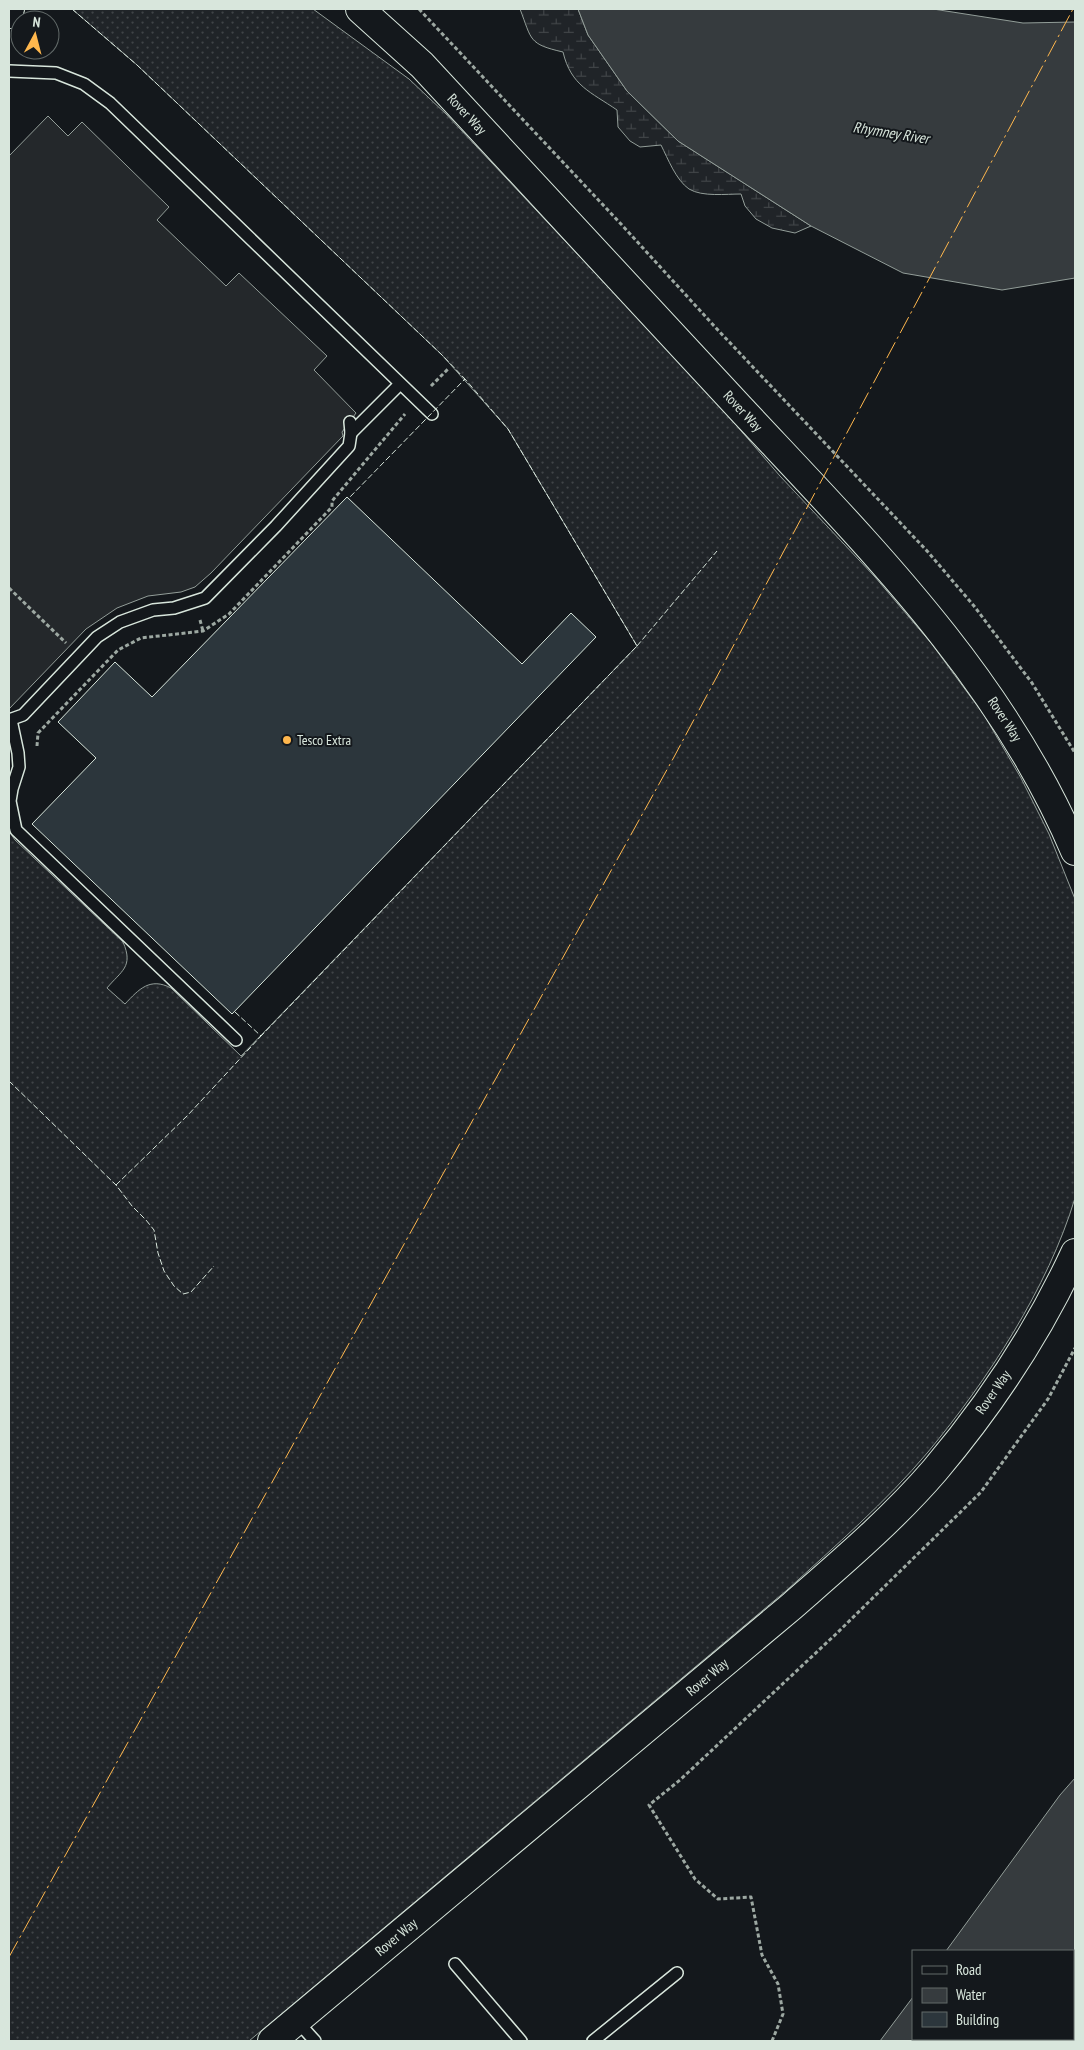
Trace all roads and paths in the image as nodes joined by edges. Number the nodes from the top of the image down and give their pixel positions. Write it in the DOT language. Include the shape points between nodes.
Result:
graph roads {
  1 [pos="12,9"];
  2 [pos="360,9"];
  3 [pos="420,9"];
  4 [pos="9,16"];
  5 [pos="9,71"];
  6 [pos="448,368"];
  7 [pos="400,384"];
  8 [pos="427,390"];
  9 [pos="432,414"];
  10 [pos="9,588"];
  11 [pos="200,620"];
  12 [pos="203,632"];
  13 [pos="70,646"];
  14 [pos="10,720"];
  15 [pos="1075,753"];
  16 [pos="1075,851"];
  17 [pos="236,1040"];
  18 [pos="1075,1254"];
  19 [pos="1075,1348"];
  20 [pos="455,1964"];
  21 [pos="677,1974"];
  22 [pos="297,2021"];
  23 [pos="272,2041"];
  24 [pos="315,2041"];
  25 [pos="521,2041"];
  26 [pos="593,2041"];
  27 [pos="772,2041"];
  1 -- 4 [label="street"];
  2 -- 16 [label="street, Rover Way" via="422,65 861,537 943,632 1015,734 1051,798"];
  3 -- 15 [label="path" via="928,552 1032,683"];
  5 -- 7 [label="lane" via="56,73 84,84 110,103"];
  6 -- 8 [label="path"];
  7 -- 9 [label="lane"];
  7 -- 14 [label="lane" via="350,427 349,446 205,598 174,608 152,610 107,630 23,715"];
  10 -- 13 [label="path"];
  11 -- 12 [label="path"];
  14 -- 17 [label="lane" via="19,767 10,802 16,830"];
  18 -- 22 [label="street, Rover Way" via="1034,1330 986,1403 934,1470 889,1518 792,1606"];
  19 -- 27 [label="path" via="1048,1399 981,1492 836,1634 649,1805 695,1879 718,1898 751,1897 762,1955 778,1984 783,2014"];
  20 -- 25 [label="lane"];
  21 -- 26 [label="lane"];
  22 -- 23 [label="street, Rover Way"];
  22 -- 24 [label="lane"];
}
